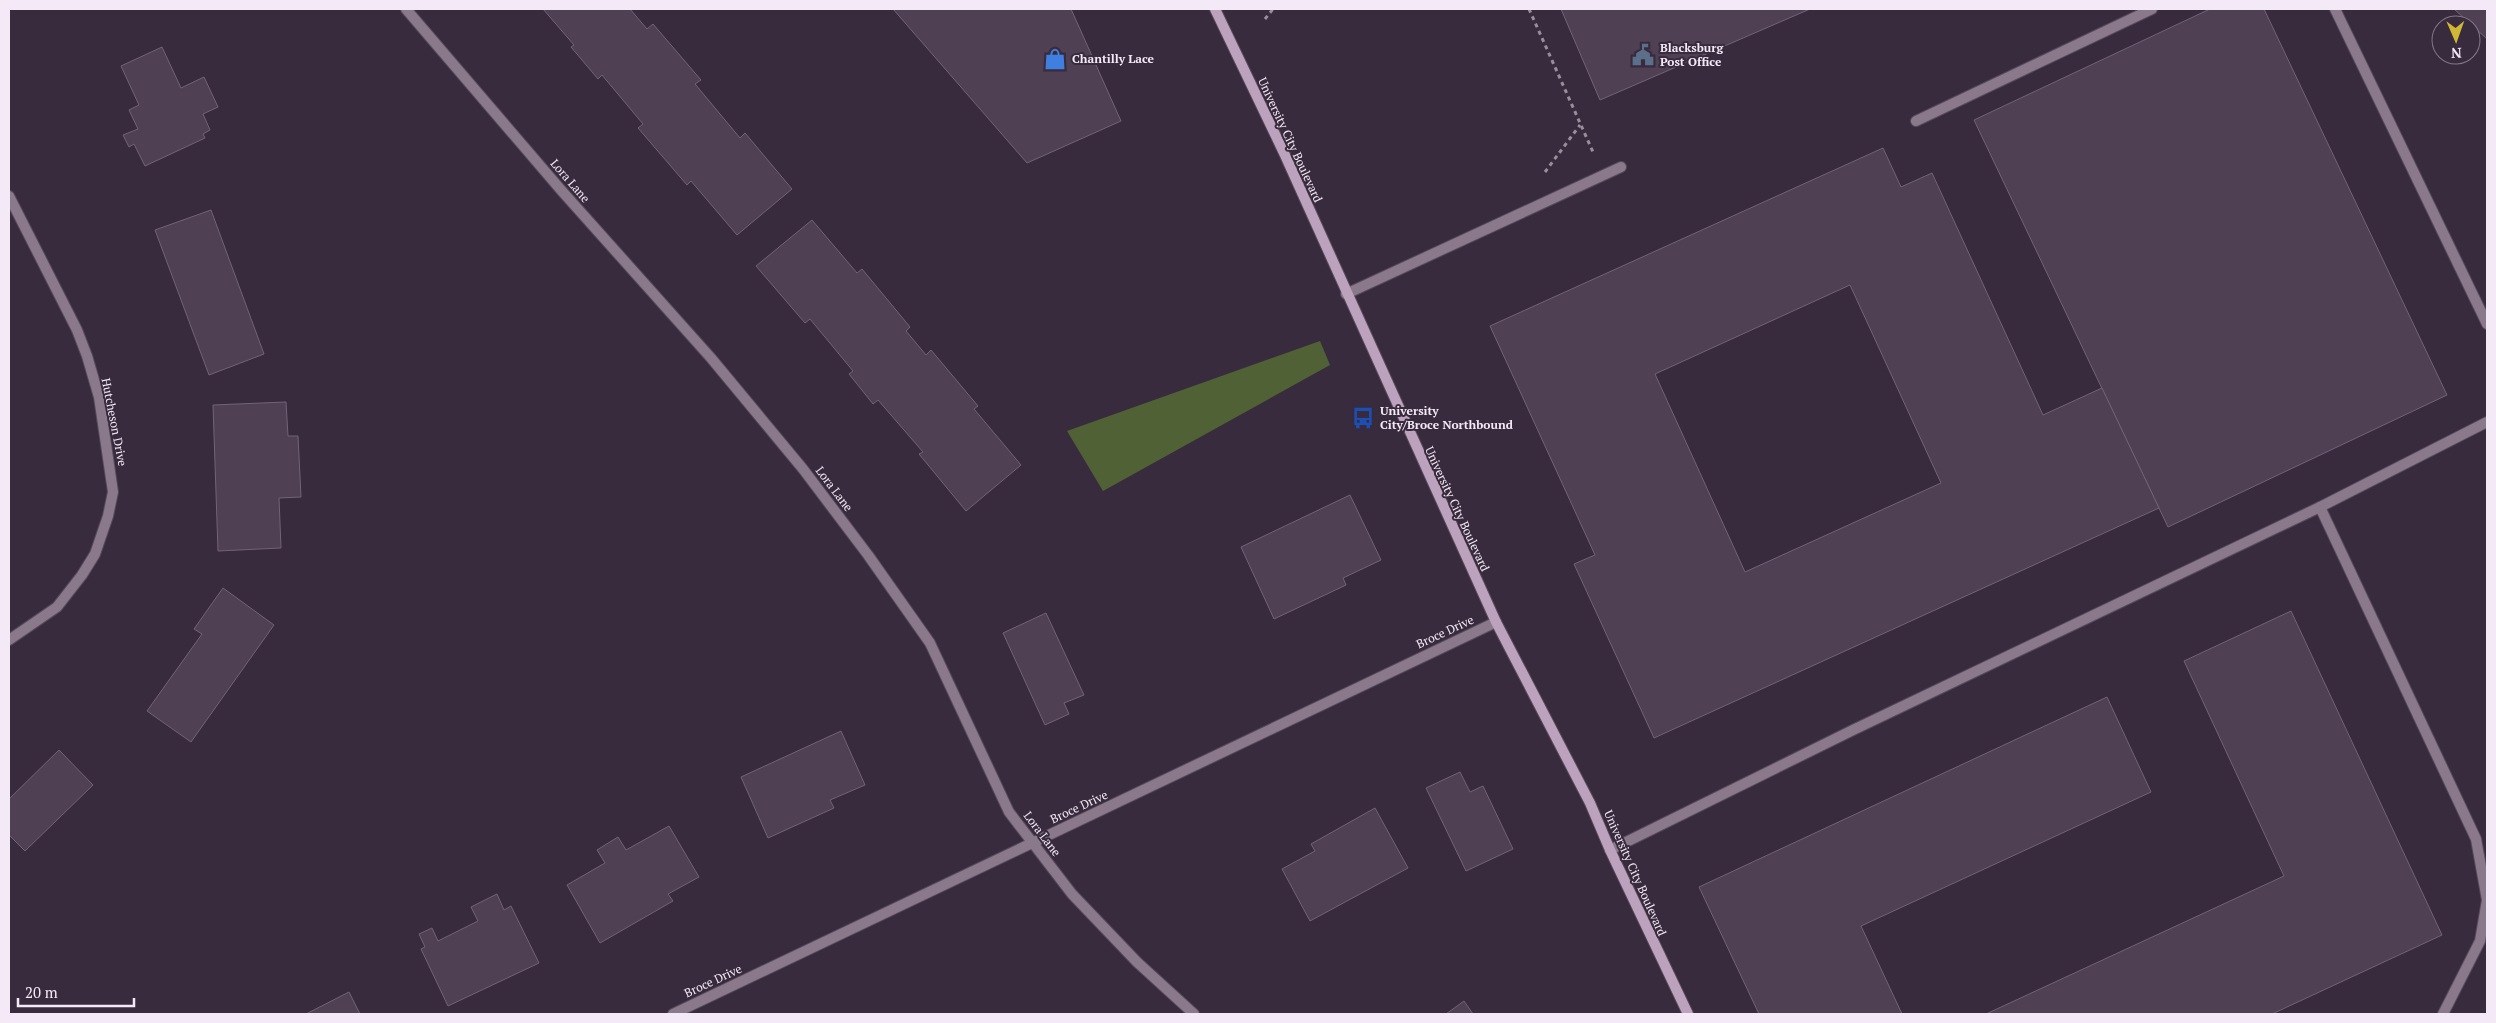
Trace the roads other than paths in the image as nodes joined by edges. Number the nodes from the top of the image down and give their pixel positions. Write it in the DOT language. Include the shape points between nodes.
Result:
graph roads {
  1 [pos="406,9"];
  2 [pos="1215,9"];
  3 [pos="2152,9"];
  4 [pos="2335,9"];
  5 [pos="1916,121"];
  6 [pos="1621,167"];
  7 [pos="9,196"];
  8 [pos="1346,294"];
  9 [pos="2487,324"];
  10 [pos="2487,422"];
  11 [pos="2320,508"];
  12 [pos="1496,622"];
  13 [pos="9,640"];
  14 [pos="1033,842"];
  15 [pos="1610,850"];
  16 [pos="673,1014"];
  17 [pos="1194,1014"];
  18 [pos="1688,1014"];
  19 [pos="2443,1014"];
  1 -- 14 [label="street, Lora Lane" via="561,190 712,358 855,537 930,643 1009,812"];
  2 -- 8 [label="main road, University City Boulevard" via="1284,153"];
  3 -- 5 [label="street"];
  4 -- 9 [label="street"];
  6 -- 8 [label="street"];
  7 -- 13 [label="street, Hutcheson Drive" via="87,356 98,397 113,492 95,554 82,575 57,606"];
  8 -- 12 [label="main road, University City Boulevard"];
  10 -- 11 [label="street"];
  11 -- 15 [label="street" via="1853,730"];
  11 -- 19 [label="street" via="2476,839 2487,900 2480,940"];
  12 -- 14 [label="street, Broce Drive"];
  12 -- 15 [label="main road, University City Boulevard" via="1590,803"];
  14 -- 16 [label="street, Broce Drive"];
  14 -- 17 [label="street, Lora Lane" via="1072,894 1137,962"];
  15 -- 18 [label="main road, University City Boulevard"];
}
